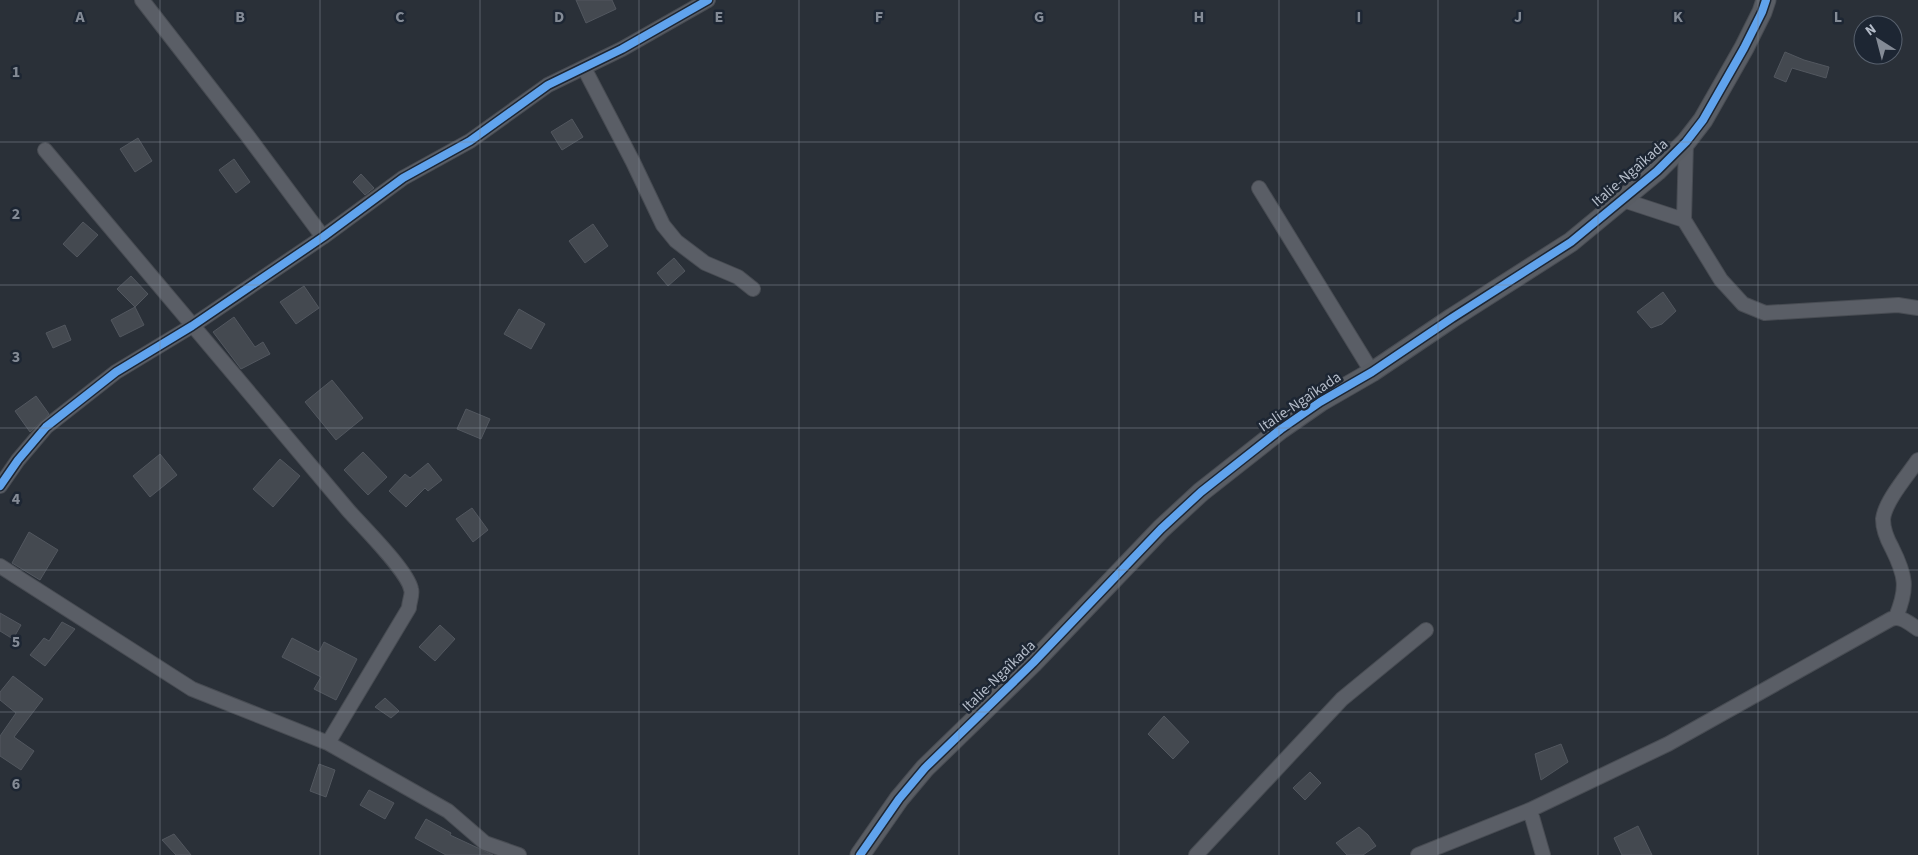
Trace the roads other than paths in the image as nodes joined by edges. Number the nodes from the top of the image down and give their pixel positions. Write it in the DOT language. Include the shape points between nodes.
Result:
graph roads {
  1 [pos="142,0"];
  2 [pos="708,0"];
  3 [pos="1766,0"];
  4 [pos="584,68"];
  5 [pos="1686,142"];
  6 [pos="45,150"];
  7 [pos="1259,188"];
  8 [pos="1623,200"];
  9 [pos="1684,220"];
  10 [pos="323,237"];
  11 [pos="754,290"];
  12 [pos="1918,308"];
  13 [pos="192,326"];
  14 [pos="1372,372"];
  15 [pos="1918,460"];
  16 [pos="0,486"];
  17 [pos="0,566"];
  18 [pos="1896,617"];
  19 [pos="1918,629"];
  20 [pos="1426,630"];
  21 [pos="328,743"];
  22 [pos="1530,810"];
  23 [pos="519,855"];
  24 [pos="860,855"];
  25 [pos="1196,855"];
  26 [pos="1418,855"];
  27 [pos="1543,855"];
  1 -- 10 [label="street"];
  2 -- 4 [label="street"];
  3 -- 5 [label="street, Italie-Ngaîkada" via="1733,69"];
  4 -- 10 [label="street" via="548,85 470,141 402,178"];
  4 -- 11 [label="street" via="663,224 676,241 704,263 738,277"];
  5 -- 8 [label="street, Italie-Ngaîkada"];
  5 -- 9 [label="street"];
  6 -- 13 [label="street"];
  7 -- 14 [label="street"];
  8 -- 9 [label="street"];
  8 -- 14 [label="street, Italie-Ngaîkada" via="1571,242"];
  9 -- 12 [label="street" via="1721,280 1743,304 1766,313 1898,305"];
  10 -- 13 [label="street"];
  13 -- 16 [label="street" via="116,372 46,428"];
  13 -- 21 [label="street" via="387,553 412,589 408,608"];
  14 -- 24 [label="street, Italie-Ngaîkada" via="1281,429 1201,492 1161,529 1033,663 925,768"];
  15 -- 18 [label="street" via="1886,509 1883,520 1885,534 1906,585"];
  17 -- 21 [label="street" via="192,689"];
  18 -- 19 [label="street"];
  18 -- 22 [label="street" via="1668,744"];
  20 -- 25 [label="street" via="1342,699"];
  21 -- 23 [label="street" via="448,811 485,843"];
  22 -- 26 [label="street"];
  22 -- 27 [label="street"];
}
